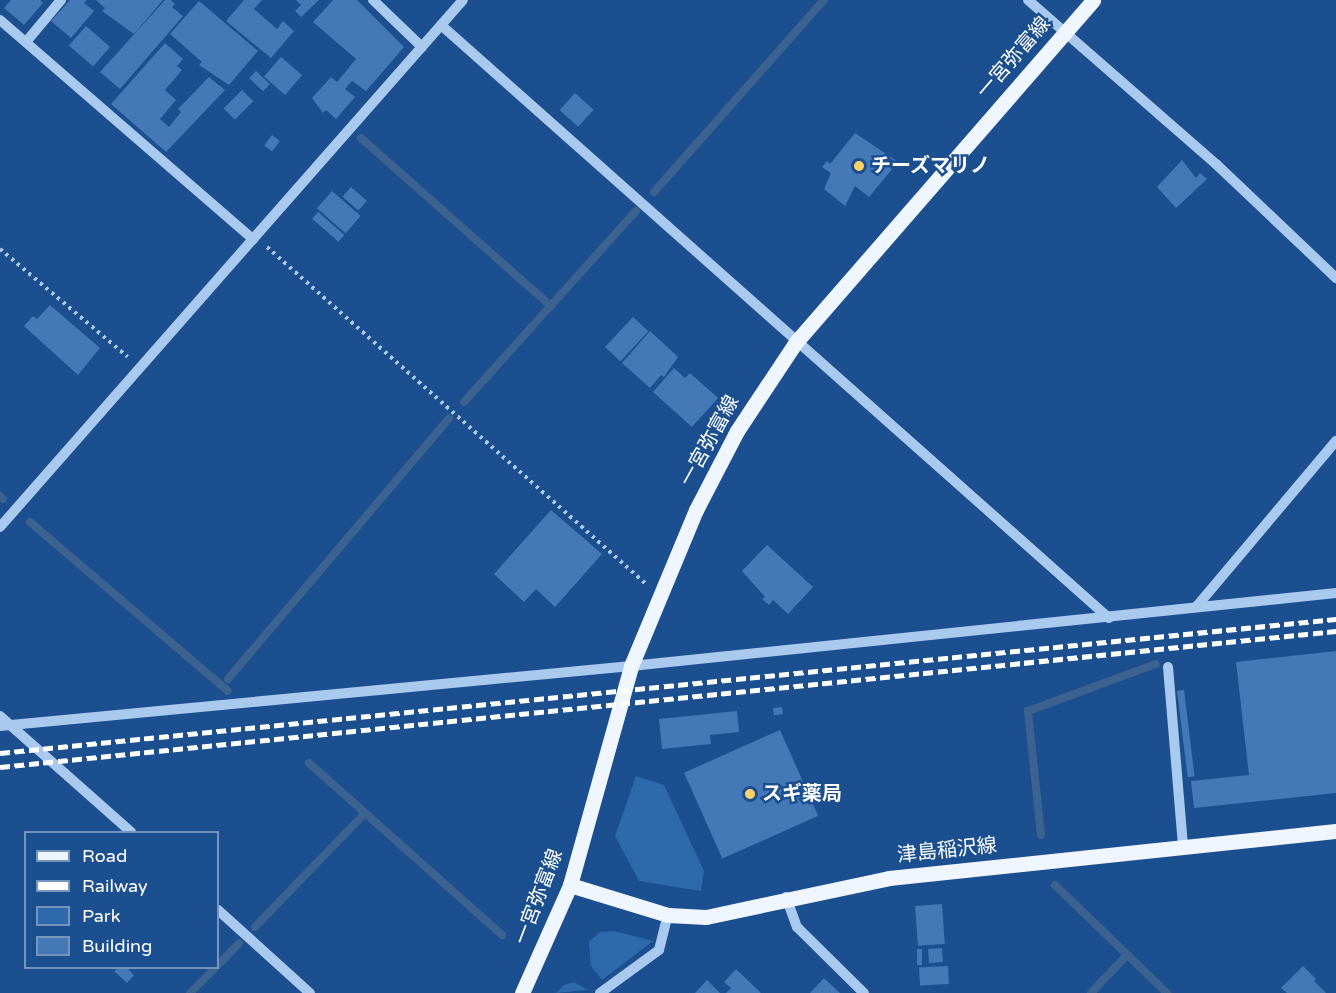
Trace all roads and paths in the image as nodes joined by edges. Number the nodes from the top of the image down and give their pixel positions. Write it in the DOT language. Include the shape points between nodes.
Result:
graph roads {
  1 [pos="61,0"];
  2 [pos="373,0"];
  3 [pos="463,0"];
  4 [pos="1028,0"];
  5 [pos="1093,0"];
  6 [pos="0,20"];
  7 [pos="441,25"];
  8 [pos="1064,32"];
  9 [pos="26,42"];
  10 [pos="422,47"];
  11 [pos="254,238"];
  12 [pos="0,249"];
  13 [pos="1336,278"];
  14 [pos="796,342"];
  15 [pos="141,369"];
  16 [pos="1336,441"];
  17 [pos="0,527"];
  18 [pos="1336,593"];
  19 [pos="659,595"];
  20 [pos="1197,606"];
  21 [pos="1109,618"];
  22 [pos="631,666"];
  23 [pos="1168,667"];
  24 [pos="0,716"];
  25 [pos="5,725"];
  26 [pos="129,831"];
  27 [pos="1336,831"];
  28 [pos="1183,846"];
  29 [pos="570,885"];
  30 [pos="786,897"];
  31 [pos="219,911"];
  32 [pos="668,915"];
  33 [pos="310,993"];
  34 [pos="522,993"];
  35 [pos="600,993"];
  36 [pos="864,993"];
  1 -- 9 [label="street"];
  2 -- 10 [label="street"];
  3 -- 7 [label="street"];
  4 -- 8 [label="street"];
  5 -- 8 [label="main road, 一宮弥富線"];
  6 -- 9 [label="street"];
  7 -- 10 [label="street"];
  7 -- 14 [label="street"];
  8 -- 13 [label="street" via="1216,164"];
  8 -- 14 [label="main road, 一宮弥富線"];
  9 -- 11 [label="street"];
  10 -- 11 [label="street"];
  11 -- 15 [label="street"];
  11 -- 19 [label="path"];
  12 -- 15 [label="path"];
  14 -- 19 [label="main road, 一宮弥富線" via="737,431 696,510"];
  14 -- 21 [label="street"];
  15 -- 17 [label="street"];
  16 -- 20 [label="street"];
  18 -- 20 [label="street"];
  19 -- 22 [label="main road, 一宮弥富線"];
  20 -- 21 [label="street"];
  21 -- 22 [label="street"];
  22 -- 25 [label="street"];
  22 -- 29 [label="main road, 一宮弥富線"];
  23 -- 28 [label="street"];
  24 -- 25 [label="street"];
  25 -- 26 [label="street"];
  27 -- 28 [label="main road, 津島稲沢線"];
  28 -- 30 [label="main road, 津島稲沢線" via="889,878"];
  29 -- 32 [label="main road, 津島稲沢線"];
  29 -- 34 [label="main road, 一宮弥富線"];
  30 -- 32 [label="main road, 津島稲沢線" via="706,917"];
  30 -- 36 [label="street" via="797,927"];
  31 -- 33 [label="street"];
  32 -- 35 [label="street" via="659,950"];
}
